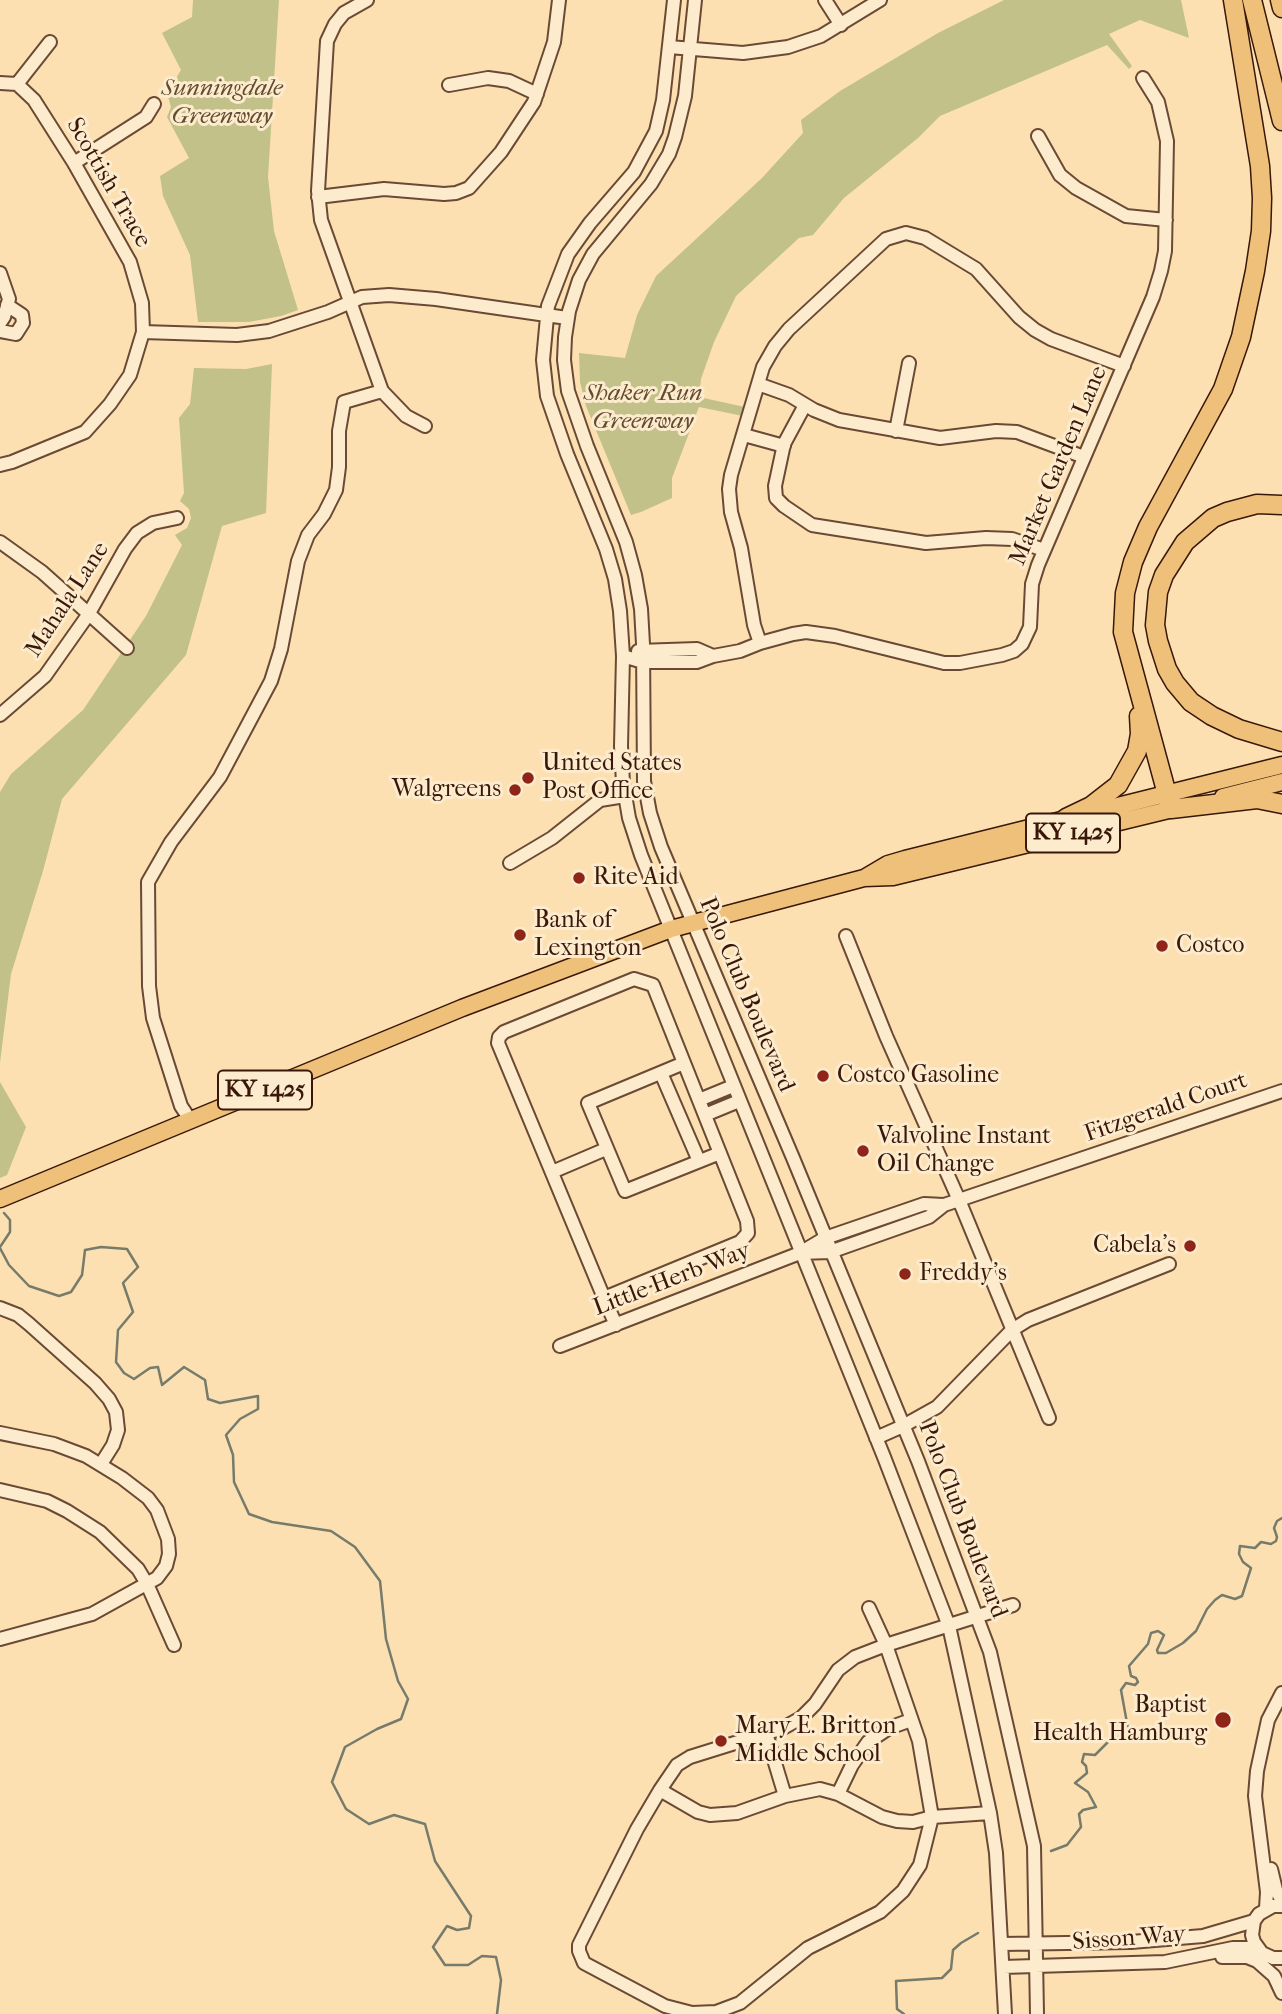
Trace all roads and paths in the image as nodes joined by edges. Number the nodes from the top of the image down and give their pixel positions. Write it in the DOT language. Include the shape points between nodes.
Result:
graph roads {
  1 [pos="367,0"];
  2 [pos="559,0"];
  3 [pos="674,0"];
  4 [pos="695,0"];
  5 [pos="825,0"];
  6 [pos="880,0"];
  7 [pos="1233,0"];
  8 [pos="1252,0"];
  9 [pos="1280,0"];
  10 [pos="1282,8"];
  11 [pos="841,24"];
  12 [pos="50,42"];
  13 [pos="669,47"];
  14 [pos="690,50"];
  15 [pos="1143,78"];
  16 [pos="0,83"];
  17 [pos="17,84"];
  18 [pos="449,85"];
  19 [pos="537,94"];
  20 [pos="154,104"];
  21 [pos="1282,121"];
  22 [pos="1038,136"];
  23 [pos="74,163"];
  24 [pos="318,197"];
  25 [pos="1166,220"];
  26 [pos="0,273"];
  27 [pos="350,302"];
  28 [pos="7,305"];
  29 [pos="547,315"];
  30 [pos="567,318"];
  31 [pos="0,323"];
  32 [pos="0,331"];
  33 [pos="143,332"];
  34 [pos="909,363"];
  35 [pos="1124,366"];
  36 [pos="758,384"];
  37 [pos="382,391"];
  38 [pos="805,405"];
  39 [pos="425,426"];
  40 [pos="896,431"];
  41 [pos="744,435"];
  42 [pos="784,446"];
  43 [pos="1084,457"];
  44 [pos="0,465"];
  45 [pos="1282,505"];
  46 [pos="177,518"];
  47 [pos="0,542"];
  48 [pos="1044,550"];
  49 [pos="88,615"];
  50 [pos="760,643"];
  51 [pos="127,648"];
  52 [pos="623,656"];
  53 [pos="643,656"];
  54 [pos="1134,671"];
  55 [pos="0,715"];
  56 [pos="1282,742"];
  57 [pos="622,763"];
  58 [pos="1282,765"];
  59 [pos="1282,782"];
  60 [pos="644,783"];
  61 [pos="625,796"];
  62 [pos="1169,802"];
  63 [pos="1282,804"];
  64 [pos="628,810"];
  65 [pos="1066,818"];
  66 [pos="510,863"];
  67 [pos="864,878"];
  68 [pos="692,922"];
  69 [pos="671,929"];
  70 [pos="846,936"];
  71 [pos="684,1063"];
  72 [pos="661,1073"];
  73 [pos="733,1086"];
  74 [pos="1282,1091"];
  75 [pos="739,1101"];
  76 [pos="702,1107"];
  77 [pos="680,1117"];
  78 [pos="191,1121"];
  79 [pos="606,1149"];
  80 [pos="720,1153"];
  81 [pos="699,1161"];
  82 [pos="552,1171"];
  83 [pos="0,1199"];
  84 [pos="959,1199"];
  85 [pos="944,1205"];
  86 [pos="825,1238"];
  87 [pos="830,1252"];
  88 [pos="800,1253"];
  89 [pos="1169,1264"];
  90 [pos="604,1298"];
  91 [pos="0,1308"];
  92 [pos="616,1325"];
  93 [pos="1012,1330"];
  94 [pos="560,1346"];
  95 [pos="1049,1418"];
  96 [pos="903,1426"];
  97 [pos="0,1433"];
  98 [pos="876,1438"];
  99 [pos="101,1464"];
  100 [pos="0,1490"];
  101 [pos="147,1584"];
  102 [pos="1013,1605"];
  103 [pos="869,1608"];
  104 [pos="977,1617"];
  105 [pos="949,1626"];
  106 [pos="0,1639"];
  107 [pos="173,1645"];
  108 [pos="886,1645"];
  109 [pos="1282,1693"];
  110 [pos="911,1720"];
  111 [pos="766,1733"];
  112 [pos="660,1790"];
  113 [pos="838,1794"];
  114 [pos="785,1796"];
  115 [pos="990,1813"];
  116 [pos="932,1817"];
  117 [pos="1258,1822"];
  118 [pos="1282,1903"];
  119 [pos="1266,1909"];
  120 [pos="1254,1921"];
  121 [pos="1036,1943"];
  122 [pos="1002,1944"];
  123 [pos="1258,1948"];
  124 [pos="1278,1958"];
  125 [pos="1166,1962"];
  126 [pos="1037,1966"];
  127 [pos="1003,1967"];
  128 [pos="1282,1978"];
  129 [pos="1282,1993"];
  130 [pos="1005,2014"];
  131 [pos="1037,2014"];
  1 -- 24 [label="street" via="344,13 327,41"];
  2 -- 19 [label="street" via="554,42"];
  3 -- 13 [label="street, Polo Club Boulevard"];
  4 -- 14 [label="street, Polo Club Boulevard"];
  5 -- 11 [label="street"];
  6 -- 11 [label="street"];
  7 -- 54 [label="highway" via="1260,166 1262,209 1255,271 1241,337 1223,389 1133,562 1122,610"];
  8 -- 21 [label="highway"];
  9 -- 10 [label="highway"];
  11 -- 14 [label="street" via="803,43 770,50"];
  12 -- 17 [label="street"];
  13 -- 14 [label="street"];
  13 -- 29 [label="street, Polo Club Boulevard" via="656,131 634,172 568,254"];
  14 -- 30 [label="street, Polo Club Boulevard" via="683,112 669,154 587,264"];
  15 -- 25 [label="street, Market Garden Lane" via="1158,102 1165,130"];
  16 -- 17 [label="street"];
  17 -- 23 [label="street, Scottish Trace" via="34,100"];
  18 -- 19 [label="street" via="488,78 509,81"];
  19 -- 24 [label="street" via="501,152 465,190 444,194 384,189"];
  20 -- 23 [label="street" via="146,117"];
  22 -- 25 [label="street" via="1060,174 1076,188 1126,216"];
  23 -- 33 [label="street, Scottish Trace" via="130,262 142,303"];
  24 -- 27 [label="street" via="324,229"];
  25 -- 35 [label="street, Market Garden Lane" via="1157,285"];
  26 -- 28 [label="street"];
  27 -- 29 [label="street" via="372,295 398,295"];
  27 -- 33 [label="street" via="270,331 237,335"];
  27 -- 37 [label="street"];
  28 -- 31 [label="street"];
  28 -- 32 [label="street" via="22,315 23,323 16,334"];
  29 -- 30 [label="street"];
  29 -- 52 [label="street, Polo Club Boulevard" via="543,360 547,396 606,549 620,611"];
  30 -- 53 [label="street, Polo Club Boulevard" via="564,360 568,391 626,542 641,609"];
  33 -- 44 [label="street, Scottish Trace" via="130,374 85,432"];
  34 -- 40 [label="street"];
  35 -- 36 [label="street" via="1035,330 967,262 925,237 906,233 886,239 789,329 768,356"];
  35 -- 43 [label="street, Market Garden Lane"];
  36 -- 38 [label="street"];
  36 -- 41 [label="street"];
  37 -- 39 [label="street" via="406,416"];
  37 -- 78 [label="street" via="344,402 336,490 298,561 271,681 220,777 171,842 148,882 153,1018 181,1106"];
  38 -- 40 [label="street" via="832,418"];
  38 -- 42 [label="street"];
  40 -- 43 [label="street" via="940,438 1017,432"];
  41 -- 42 [label="street"];
  41 -- 50 [label="street" via="731,475 730,501"];
  42 -- 48 [label="street" via="776,498 812,525 926,543 1012,539"];
  43 -- 48 [label="street, Market Garden Lane"];
  45 -- 56 [label="highway" via="1256,504 1213,518 1185,542 1158,592 1156,625 1167,668 1191,702 1239,729"];
  46 -- 49 [label="street, Mahala Lane" via="153,523 137,533"];
  47 -- 49 [label="street" via="42,572"];
  48 -- 50 [label="street, Market Garden Lane" via="1032,584 1028,634 1022,645 1010,652 950,663 818,632"];
  49 -- 51 [label="street"];
  49 -- 55 [label="street, Mahala Lane" via="45,676"];
  50 -- 53 [label="street, Market Garden Lane" via="697,662"];
  52 -- 53 [label="street, Market Garden Lane"];
  52 -- 57 [label="street, Polo Club Boulevard"];
  53 -- 60 [label="street, Polo Club Boulevard"];
  54 -- 62 [label="highway"];
  54 -- 65 [label="highway" via="1140,734 1129,769 1106,796"];
  57 -- 60 [label="street"];
  57 -- 61 [label="street, Polo Club Boulevard"];
  58 -- 62 [label="main road, KY 1425"];
  59 -- 62 [label="main road, KY 1425"];
  60 -- 64 [label="street" via="633,792"];
  60 -- 68 [label="street, Polo Club Boulevard" via="661,847"];
  61 -- 64 [label="street, Polo Club Boulevard"];
  61 -- 66 [label="street" via="600,800 558,834"];
  62 -- 63 [label="highway" via="1257,799"];
  62 -- 65 [label="main road, KY 1425"];
  62 -- 67 [label="main road, KY 1425" via="893,877"];
  64 -- 69 [label="street, Polo Club Boulevard"];
  65 -- 67 [label="main road, KY 1425" via="888,864"];
  67 -- 68 [label="main road, KY 1425"];
  68 -- 69 [label="main road, KY 1425"];
  68 -- 86 [label="street, Polo Club Boulevard"];
  69 -- 73 [label="street, Polo Club Boulevard"];
  69 -- 78 [label="main road, KY 1425" via="462,1008"];
  70 -- 84 [label="street"];
  71 -- 72 [label="street"];
  71 -- 76 [label="street"];
  71 -- 82 [label="street" via="653,985 634,979 504,1032 498,1043"];
  72 -- 77 [label="street"];
  72 -- 79 [label="street" via="588,1103"];
  73 -- 75 [label="street, Polo Club Boulevard"];
  73 -- 76 [label="street"];
  74 -- 84 [label="street, Fitzgerald Court"];
  75 -- 76 [label="street"];
  75 -- 88 [label="street, Polo Club Boulevard"];
  76 -- 77 [label="street"];
  76 -- 80 [label="street"];
  77 -- 81 [label="street"];
  78 -- 83 [label="main road, KY 1425"];
  79 -- 81 [label="street" via="625,1191"];
  79 -- 82 [label="street"];
  80 -- 81 [label="street"];
  80 -- 90 [label="street" via="748,1233 740,1242"];
  82 -- 90 [label="street"];
  84 -- 85 [label="street, Fitzgerald Court"];
  84 -- 93 [label="street"];
  85 -- 86 [label="street, Fitzgerald Court" via="924,1204"];
  85 -- 87 [label="street, Fitzgerald Court" via="929,1217"];
  86 -- 87 [label="street, Polo Club Boulevard"];
  86 -- 88 [label="street, Fitzgerald Court"];
  87 -- 88 [label="street, Fitzgerald Court"];
  87 -- 96 [label="street, Polo Club Boulevard"];
  88 -- 92 [label="street, Little Herb Way"];
  88 -- 98 [label="street, Polo Club Boulevard"];
  89 -- 93 [label="street"];
  90 -- 92 [label="street"];
  91 -- 99 [label="street" via="29,1324 109,1399 118,1430"];
  92 -- 94 [label="street, Little Herb Way"];
  93 -- 95 [label="street"];
  93 -- 96 [label="street" via="937,1406"];
  96 -- 98 [label="street"];
  96 -- 104 [label="street, Polo Club Boulevard"];
  97 -- 99 [label="street" via="54,1444"];
  98 -- 105 [label="street, Polo Club Boulevard"];
  99 -- 101 [label="street" via="148,1498 163,1523 168,1539 166,1566"];
  100 -- 101 [label="street" via="47,1501 84,1521 118,1548"];
  101 -- 106 [label="street" via="92,1614"];
  101 -- 107 [label="street"];
  102 -- 104 [label="street"];
  103 -- 108 [label="street"];
  104 -- 105 [label="street"];
  104 -- 121 [label="street, Polo Club Boulevard" via="990,1652 1034,1846"];
  105 -- 108 [label="street"];
  105 -- 115 [label="street, Polo Club Boulevard"];
  108 -- 110 [label="street"];
  108 -- 111 [label="street" via="855,1657 838,1670 801,1718"];
  109 -- 117 [label="street" via="1258,1755"];
  110 -- 113 [label="street" via="868,1742"];
  110 -- 116 [label="street"];
  111 -- 112 [label="street" via="690,1757 677,1766"];
  111 -- 114 [label="street"];
  112 -- 114 [label="street" via="698,1812 722,1816"];
  112 -- 116 [label="street" via="579,1951 584,1963 665,2006 692,2013 716,2012 740,2003 808,1948 880,1912 903,1891 920,1865"];
  113 -- 114 [label="street" via="820,1789"];
  113 -- 116 [label="street" via="897,1821"];
  115 -- 116 [label="street"];
  115 -- 122 [label="street, Polo Club Boulevard"];
  117 -- 118 [label="street"];
  117 -- 119 [label="street"];
  118 -- 119 [label="street"];
  119 -- 120 [label="street"];
  120 -- 121 [label="street, Sisson Way" via="1203,1936"];
  120 -- 123 [label="street" via="1252,1935"];
  121 -- 122 [label="street, Sisson Way"];
  121 -- 126 [label="street, Polo Club Boulevard"];
  122 -- 127 [label="street, Polo Club Boulevard"];
  123 -- 124 [label="street"];
  123 -- 125 [label="street, Sisson Way" via="1233,1948"];
  124 -- 128 [label="street"];
  125 -- 126 [label="street, Sisson Way"];
  125 -- 129 [label="street" via="1247,1957 1268,1968"];
  126 -- 127 [label="street, Sisson Way"];
  126 -- 131 [label="street, Polo Club Boulevard"];
  127 -- 130 [label="street, Polo Club Boulevard"];
}
